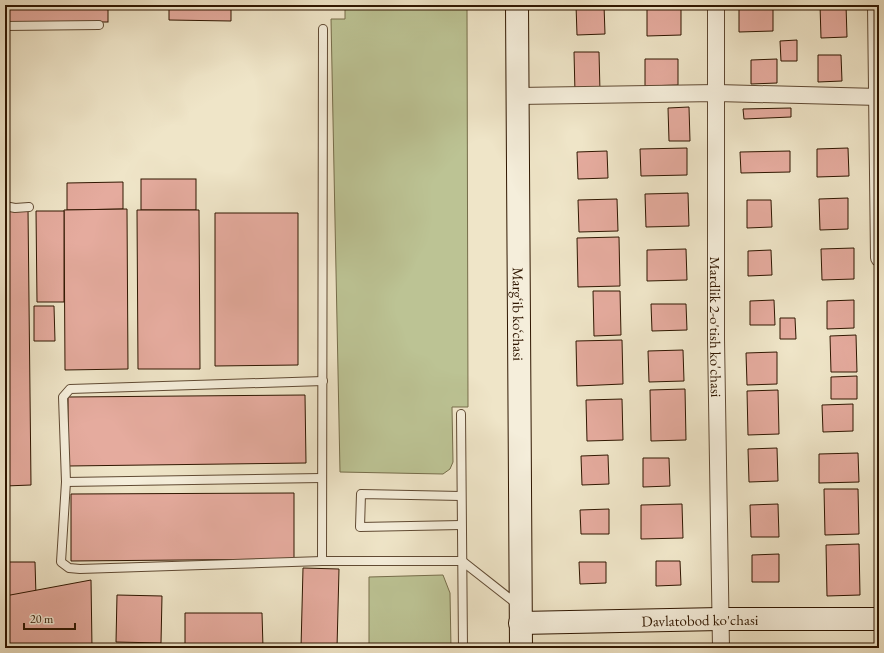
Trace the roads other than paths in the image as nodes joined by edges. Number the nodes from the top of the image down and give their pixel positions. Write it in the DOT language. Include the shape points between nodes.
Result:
graph roads {
  1 [pos="517,5"];
  2 [pos="716,5"];
  3 [pos="876,5"];
  4 [pos="99,25"];
  5 [pos="5,26"];
  6 [pos="323,29"];
  7 [pos="717,94"];
  8 [pos="518,96"];
  9 [pos="878,96"];
  10 [pos="5,206"];
  11 [pos="29,207"];
  12 [pos="879,258"];
  13 [pos="323,381"];
  14 [pos="461,414"];
  15 [pos="322,478"];
  16 [pos="66,482"];
  17 [pos="462,496"];
  18 [pos="461,525"];
  19 [pos="322,561"];
  20 [pos="462,561"];
  21 [pos="520,615"];
  22 [pos="720,619"];
  23 [pos="879,619"];
  24 [pos="463,648"];
  25 [pos="521,648"];
  26 [pos="721,648"];
  1 -- 8 [label="street, Marg‘ib ko‘chasi"];
  2 -- 7 [label="street, Mardlik 2-o'tish ko'chasi"];
  3 -- 9 [label="street"];
  4 -- 5 [label="lane"];
  6 -- 13 [label="lane"];
  7 -- 8 [label="street"];
  7 -- 9 [label="street"];
  7 -- 22 [label="street, Mardlik 2-o'tish ko'chasi" via="716,339"];
  8 -- 21 [label="street, Marg‘ib ko‘chasi"];
  9 -- 12 [label="street"];
  10 -- 11 [label="lane"];
  13 -- 15 [label="lane"];
  13 -- 16 [label="lane" via="70,389 63,397"];
  14 -- 17 [label="lane"];
  15 -- 16 [label="lane"];
  15 -- 19 [label="lane"];
  16 -- 19 [label="lane" via="61,562 69,568"];
  17 -- 18 [label="lane"];
  17 -- 18 [label="lane" via="361,494 360,527"];
  18 -- 20 [label="lane"];
  19 -- 20 [label="lane"];
  20 -- 21 [label="lane"];
  20 -- 24 [label="lane"];
  21 -- 22 [label="street, Davlatobod ko'chasi"];
  21 -- 25 [label="street, Marg‘ib ko‘chasi"];
  22 -- 23 [label="street, Davlatobod ko'chasi"];
  22 -- 26 [label="street, Mardlik 2-o'tish ko'chasi"];
}
